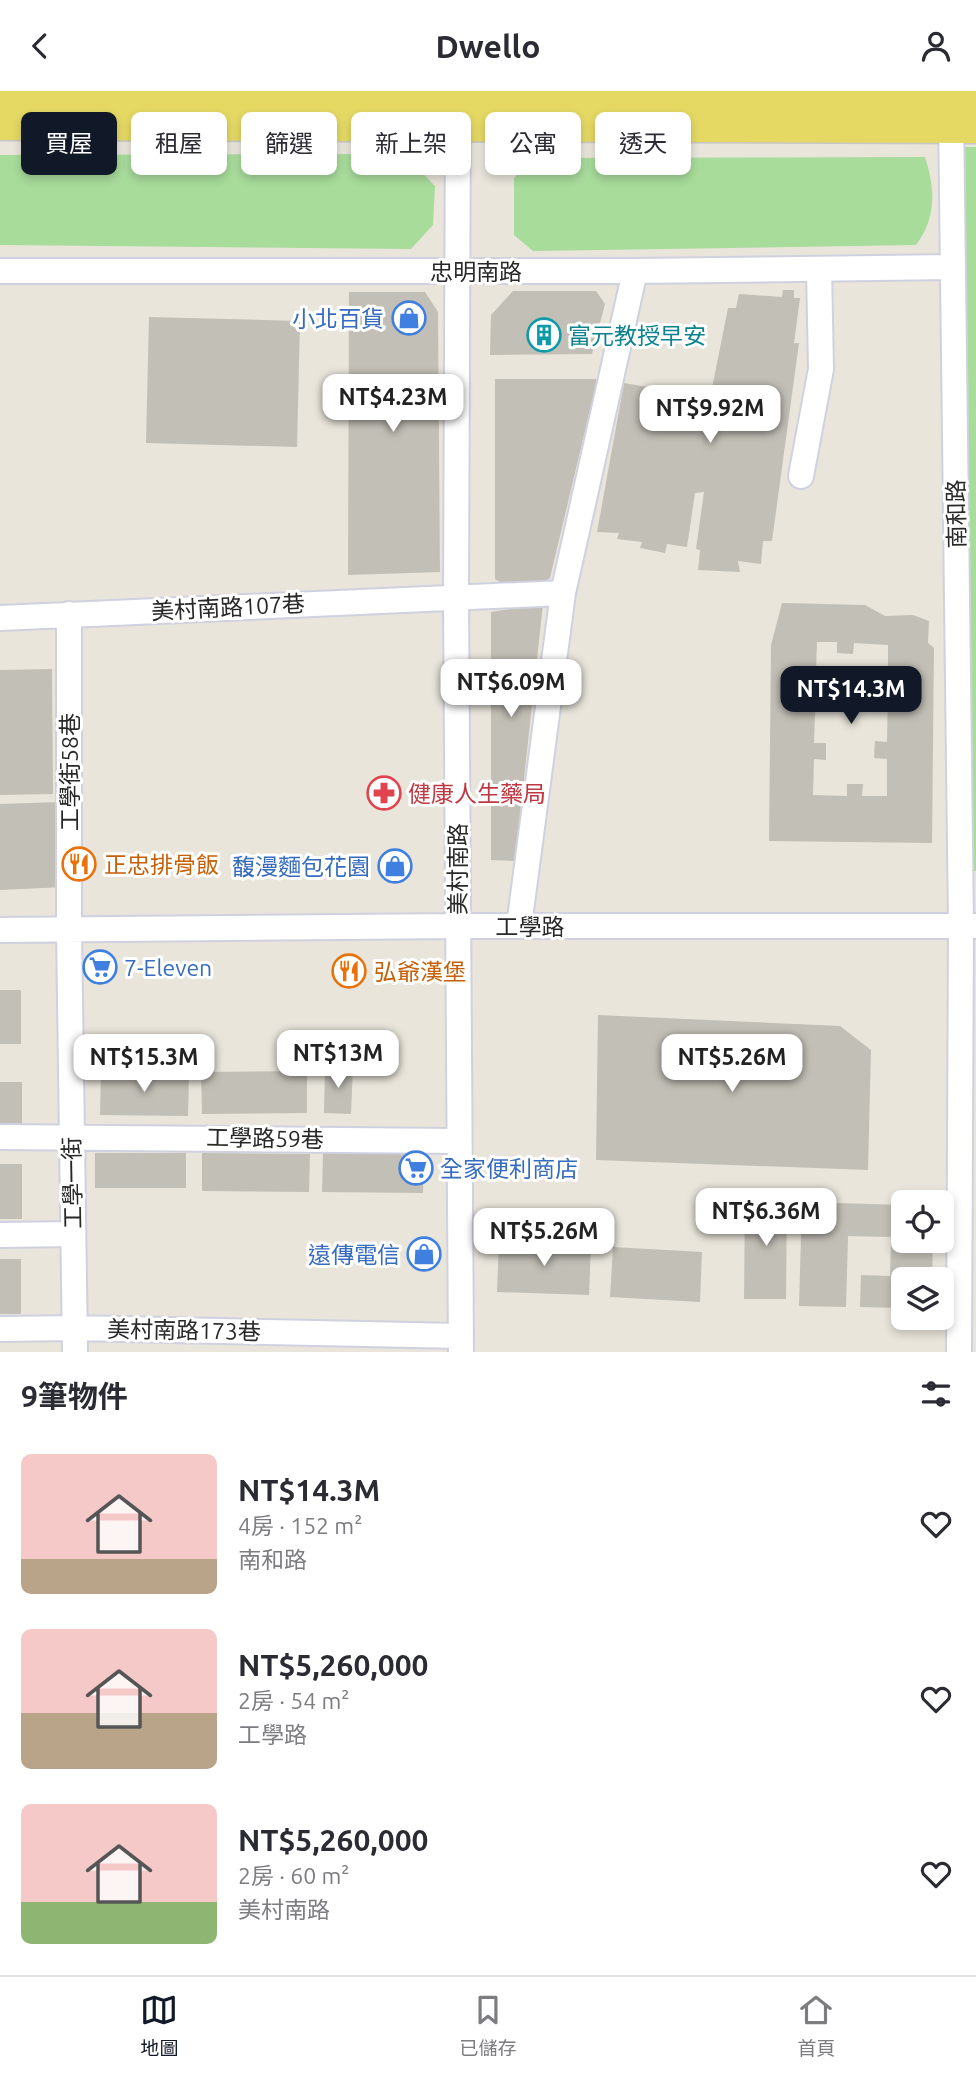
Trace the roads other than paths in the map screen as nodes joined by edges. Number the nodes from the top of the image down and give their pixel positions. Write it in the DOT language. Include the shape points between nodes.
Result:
graph roads {
  1 [pos="123,92"];
  2 [pos="308,92"];
  3 [pos="0,93"];
  4 [pos="458,93"];
  5 [pos="458,112"];
  6 [pos="964,112"];
  7 [pos="0,124"];
  8 [pos="351,125"];
  9 [pos="471,125"];
  10 [pos="458,175"];
  11 [pos="953,267"];
  12 [pos="819,269"];
  13 [pos="0,271"];
  14 [pos="457,271"];
  15 [pos="635,271"];
  16 [pos="801,476"];
  17 [pos="563,593"];
  18 [pos="456,597"];
  19 [pos="69,614"];
  20 [pos="0,618"];
  21 [pos="457,926"];
  22 [pos="519,926"];
  23 [pos="968,926"];
  24 [pos="69,929"];
  25 [pos="0,930"];
  26 [pos="72,1136"];
  27 [pos="0,1137"];
  28 [pos="458,1141"];
  29 [pos="73,1234"];
  30 [pos="0,1235"];
  31 [pos="0,1329"];
  32 [pos="74,1340"];
  33 [pos="461,1344"];
  34 [pos="959,1352"];
  1 -- 2 [label="main road"];
  1 -- 3 [label="main road"];
  2 -- 4 [label="main road"];
  4 -- 5 [label="street, 美村南路"];
  4 -- 6 [label="main road"];
  6 -- 9 [label="main road"];
  6 -- 11 [label="street, 南和路"];
  7 -- 8 [label="main road"];
  10 -- 14 [label="street, 美村南路"];
  11 -- 12 [label="street, 忠明南路"];
  11 -- 23 [label="street, 南和路"];
  12 -- 15 [label="street, 忠明南路"];
  12 -- 16 [label="street" via="821,369"];
  13 -- 14 [label="street, 忠明南路"];
  14 -- 15 [label="street, 忠明南路"];
  14 -- 18 [label="street, 美村南路"];
  15 -- 17 [label="street"];
  17 -- 18 [label="street, 美村南路107巷"];
  17 -- 22 [label="street"];
  18 -- 19 [label="street, 美村南路107巷"];
  18 -- 21 [label="street, 美村南路"];
  19 -- 20 [label="street, 美村南路107巷"];
  19 -- 24 [label="street, 工學街58巷"];
  21 -- 22 [label="street, 工學路"];
  21 -- 24 [label="street, 工學路"];
  21 -- 28 [label="street, 美村南路"];
  22 -- 23 [label="street, 工學路"];
  23 -- 34 [label="street, 南和路"];
  24 -- 25 [label="street, 工學路"];
  24 -- 26 [label="street, 工學一街"];
  26 -- 27 [label="street, 工學路59巷"];
  26 -- 28 [label="street, 工學路59巷"];
  26 -- 29 [label="street, 工學一街"];
  28 -- 33 [label="street, 美村南路"];
  29 -- 30 [label="street"];
  29 -- 32 [label="street, 工學一街"];
  31 -- 32 [label="street, 美村南路173巷"];
  32 -- 33 [label="street, 美村南路173巷"];
}
